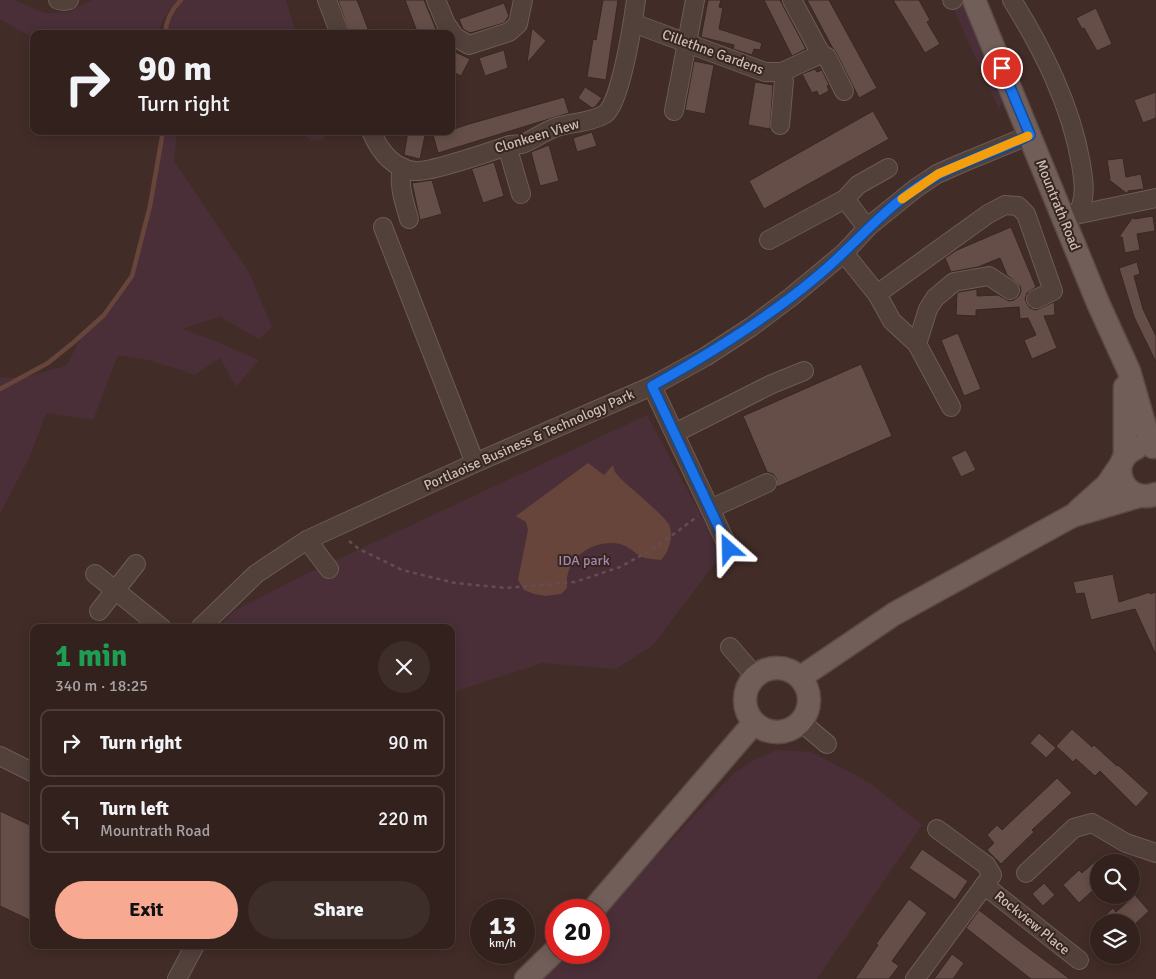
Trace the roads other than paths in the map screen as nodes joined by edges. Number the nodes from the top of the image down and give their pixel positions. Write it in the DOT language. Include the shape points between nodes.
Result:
graph roads {
  1 [pos="58,0"];
  2 [pos="69,0"];
  3 [pos="327,0"];
  4 [pos="436,0"];
  5 [pos="522,0"];
  6 [pos="636,0"];
  7 [pos="695,0"];
  8 [pos="792,0"];
  9 [pos="974,0"];
  10 [pos="1012,0"];
  11 [pos="633,23"];
  12 [pos="338,30"];
  13 [pos="450,30"];
  14 [pos="455,36"];
  15 [pos="688,44"];
  16 [pos="820,54"];
  17 [pos="782,72"];
  18 [pos="844,91"];
  19 [pos="674,111"];
  20 [pos="780,125"];
  21 [pos="372,135"];
  22 [pos="1030,135"];
  23 [pos="507,146"];
  24 [pos="402,167"];
  25 [pos="888,168"];
  26 [pos="521,194"];
  27 [pos="1156,198"];
  28 [pos="845,199"];
  29 [pos="1069,217"];
  30 [pos="409,219"];
  31 [pos="869,226"];
  32 [pos="382,227"];
  33 [pos="769,240"];
  34 [pos="844,253"];
  35 [pos="1010,290"];
  36 [pos="877,294"];
  37 [pos="1036,298"];
  38 [pos="917,344"];
  39 [pos="1121,354"];
  40 [pos="804,371"];
  41 [pos="652,386"];
  42 [pos="951,407"];
  43 [pos="674,433"];
  44 [pos="1154,448"];
  45 [pos="1123,461"];
  46 [pos="475,463"];
  47 [pos="767,482"];
  48 [pos="1147,495"];
  49 [pos="710,508"];
  50 [pos="1072,516"];
  51 [pos="307,540"];
  52 [pos="729,549"];
  53 [pos="136,564"];
  54 [pos="329,569"];
  55 [pos="95,574"];
  56 [pos="115,590"];
  57 [pos="99,611"];
  58 [pos="157,624"];
  59 [pos="204,624"];
  60 [pos="730,647"];
  61 [pos="755,676"];
  62 [pos="801,677"];
  63 [pos="801,722"];
  64 [pos="754,723"];
  65 [pos="827,744"];
  66 [pos="0,756"];
  67 [pos="30,771"];
  68 [pos="937,829"];
  69 [pos="1156,853"];
  70 [pos="1026,873"];
  71 [pos="984,885"];
  72 [pos="602,899"];
  73 [pos="192,949"];
  74 [pos="1079,960"];
  75 [pos="545,961"];
  76 [pos="177,979"];
  77 [pos="526,979"];
  78 [pos="915,979"];
  1 -- 2 [label="street"];
  3 -- 12 [label="street"];
  4 -- 13 [label="street"];
  5 -- 14 [label="street" via="518,24 510,32 470,45"];
  6 -- 11 [label="street, Clonkeen View"];
  7 -- 15 [label="street"];
  8 -- 16 [label="street"];
  9 -- 22 [label="main road, Mountrath Road"];
  10 -- 29 [label="street" via="1047,61 1078,148 1084,180 1081,206"];
  11 -- 15 [label="street, Cillethne Gardens"];
  11 -- 23 [label="street, Clonkeen View" via="617,96 606,113 558,127 522,144"];
  15 -- 17 [label="street, Cillethne Gardens" via="765,72"];
  15 -- 19 [label="street"];
  16 -- 17 [label="street, Cillethne Gardens"];
  16 -- 18 [label="street" via="827,57"];
  17 -- 20 [label="street"];
  21 -- 24 [label="street" via="381,150 395,165"];
  22 -- 29 [label="main road, Mountrath Road"];
  22 -- 31 [label="street, Portlaoise Business & Technology Park" via="938,174"];
  23 -- 24 [label="street, Clonkeen View" via="432,169 414,171"];
  23 -- 26 [label="street"];
  24 -- 30 [label="street" via="401,188"];
  25 -- 28 [label="street" via="858,185"];
  27 -- 29 [label="street"];
  28 -- 31 [label="street"];
  28 -- 33 [label="street"];
  29 -- 39 [label="main road, Mountrath Road"];
  31 -- 34 [label="street, Portlaoise Business & Technology Park"];
  32 -- 46 [label="street"];
  34 -- 36 [label="street"];
  34 -- 41 [label="street, Portlaoise Business & Technology Park" via="751,327"];
  35 -- 38 [label="street" via="988,276 954,282 935,298"];
  36 -- 37 [label="street" via="1005,205 1018,206 1026,214 1053,291"];
  36 -- 38 [label="street" via="892,321"];
  38 -- 42 [label="street"];
  39 -- 44 [label="main road, Mountrath Road" via="1130,371"];
  39 -- 45 [label="main road, Mountrath Road" via="1125,392"];
  40 -- 43 [label="street"];
  41 -- 43 [label="street"];
  41 -- 46 [label="street, Portlaoise Business & Technology Park"];
  43 -- 49 [label="street"];
  44 -- 45 [label="main road" via="1138,447"];
  45 -- 48 [label="main road, Mountrath Road" via="1120,473 1124,484 1132,492"];
  45 -- 50 [label="main road" via="1107,485"];
  46 -- 51 [label="street, Portlaoise Business & Technology Park"];
  47 -- 49 [label="street"];
  48 -- 50 [label="main road"];
  49 -- 52 [label="street"];
  50 -- 62 [label="main road" via="894,614"];
  51 -- 54 [label="street"];
  51 -- 59 [label="street, Portlaoise Business & Technology Park" via="256,574"];
  53 -- 56 [label="street"];
  55 -- 56 [label="street"];
  56 -- 57 [label="street"];
  56 -- 58 [label="street"];
  60 -- 61 [label="street"];
  61 -- 62 [label="main road" via="773,667 793,671"];
  61 -- 64 [label="main road" via="745,699"];
  62 -- 63 [label="main road" via="810,695 807,714"];
  63 -- 64 [label="main road" via="783,732 772,732"];
  63 -- 65 [label="street"];
  64 -- 72 [label="main road"];
  66 -- 67 [label="street"];
  68 -- 71 [label="street, Rockview Place" via="986,865 992,875"];
  69 -- 70 [label="street" via="1126,843 1092,824 1082,825 1074,828"];
  71 -- 74 [label="street, Rockview Place"];
  71 -- 78 [label="street, Rockview Place"];
  73 -- 76 [label="street"];
  75 -- 77 [label="main road"];
}
